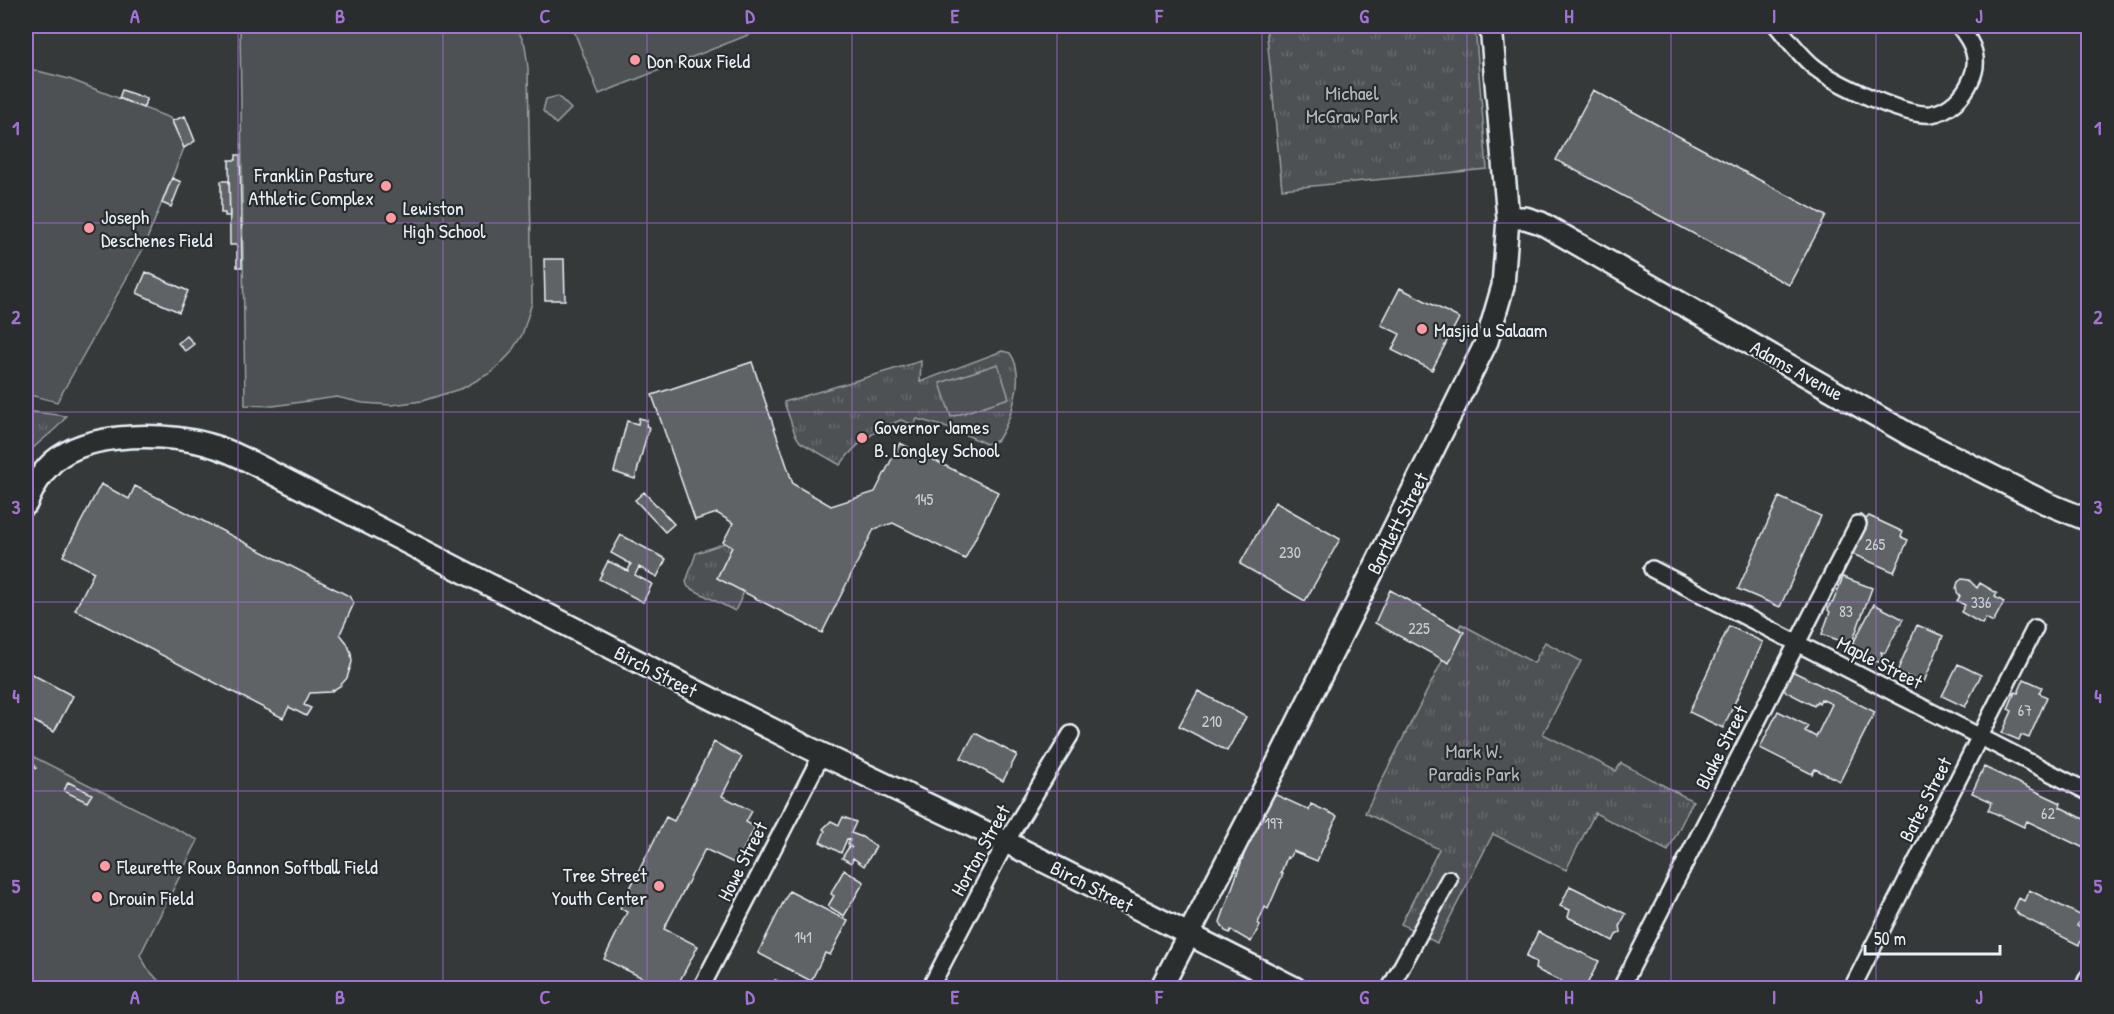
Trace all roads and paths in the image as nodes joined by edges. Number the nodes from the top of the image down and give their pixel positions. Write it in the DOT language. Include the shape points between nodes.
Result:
graph roads {
  1 [pos="1491,26"];
  2 [pos="1776,26"];
  3 [pos="1959,26"];
  4 [pos="1508,218"];
  5 [pos="26,504"];
  6 [pos="2088,520"];
  7 [pos="1858,524"];
  8 [pos="1652,569"];
  9 [pos="2035,628"];
  10 [pos="1796,644"];
  11 [pos="1071,734"];
  12 [pos="1979,738"];
  13 [pos="822,754"];
  14 [pos="2088,792"];
  15 [pos="1006,842"];
  16 [pos="1449,879"];
  17 [pos="1188,934"];
  18 [pos="2088,977"];
  19 [pos="701,988"];
  20 [pos="930,988"];
  21 [pos="1161,988"];
  22 [pos="1296,988"];
  23 [pos="1390,988"];
  24 [pos="1621,988"];
  25 [pos="1852,988"];
  26 [pos="2083,988"];
  1 -- 4 [label="street, Bartlett Street"];
  2 -- 3 [label="street" via="1813,66 1835,81 1905,110 1929,114 1953,104 1973,76 1975,53"];
  4 -- 6 [label="street, Adams Avenue" via="1525,218 1540,224 1910,435"];
  4 -- 17 [label="street, Bartlett Street" via="1503,286 1487,340 1278,762"];
  5 -- 13 [label="street, Birch Street" via="39,477 54,461 93,442 145,436 183,438 216,447"];
  7 -- 10 [label="street, Blake Street"];
  8 -- 10 [label="street, Maple Street"];
  9 -- 12 [label="street, Bates Street"];
  10 -- 12 [label="street, Maple Street"];
  10 -- 24 [label="street, Blake Street"];
  11 -- 15 [label="street, Horton Street"];
  12 -- 14 [label="street, Maple Street"];
  12 -- 25 [label="street, Bates Street"];
  13 -- 15 [label="street, Birch Street"];
  13 -- 19 [label="street, Howe Street"];
  15 -- 17 [label="street, Birch Street"];
  15 -- 20 [label="street, Horton Street"];
  16 -- 23 [label="street"];
  17 -- 21 [label="street, Bartlett Street"];
  17 -- 22 [label="street, Birch Street"];
  18 -- 26 [label="street"];
}
